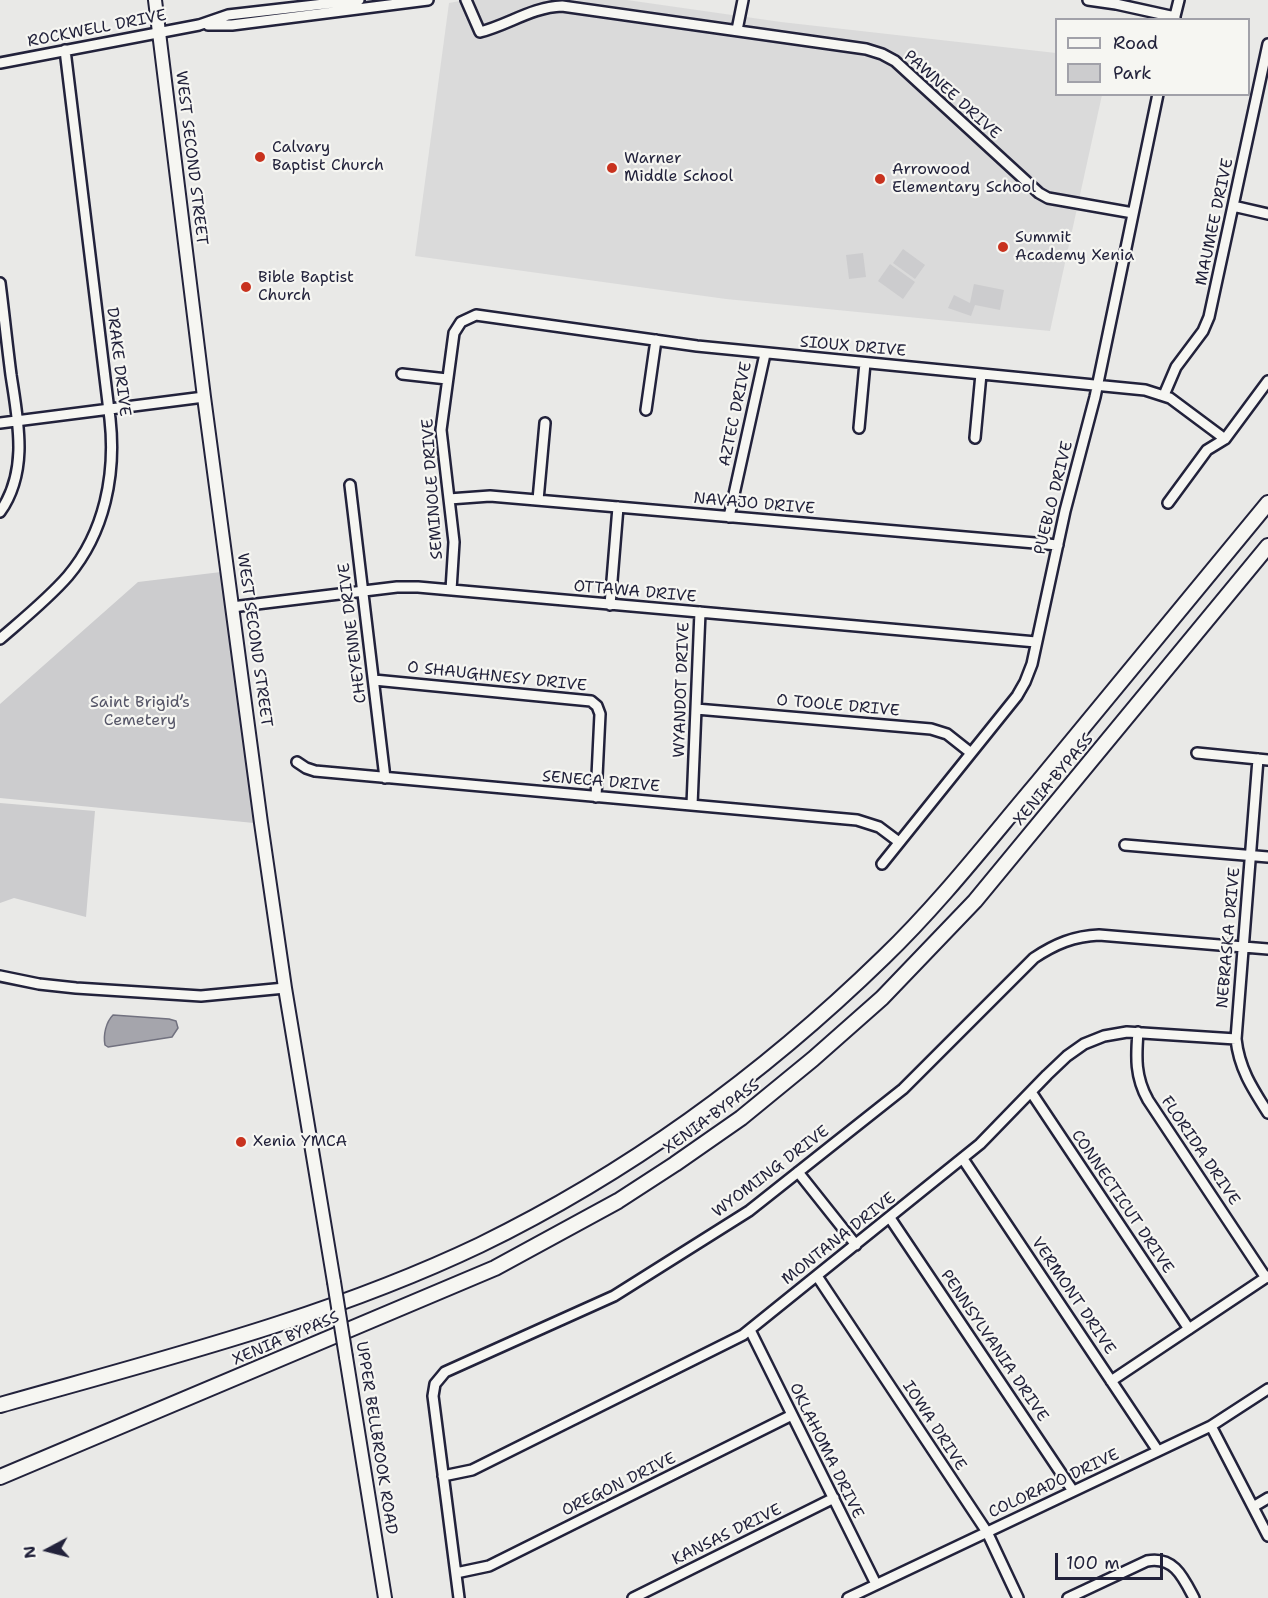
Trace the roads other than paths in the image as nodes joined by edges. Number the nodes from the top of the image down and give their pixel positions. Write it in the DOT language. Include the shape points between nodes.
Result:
graph roads {
  1 [pos="155,0"];
  2 [pos="359,0"];
  3 [pos="428,0"];
  4 [pos="466,0"];
  5 [pos="743,0"];
  6 [pos="1088,0"];
  7 [pos="1179,0"];
  8 [pos="1174,18"];
  9 [pos="199,25"];
  10 [pos="737,30"];
  11 [pos="159,33"];
  12 [pos="1268,44"];
  13 [pos="65,50"];
  14 [pos="0,63"];
  15 [pos="1158,96"];
  16 [pos="1233,206"];
  17 [pos="1133,213"];
  18 [pos="1268,214"];
  19 [pos="0,284"];
  20 [pos="465,319"];
  21 [pos="656,340"];
  22 [pos="765,354"];
  23 [pos="865,363"];
  24 [pos="402,374"];
  25 [pos="981,374"];
  26 [pos="447,379"];
  27 [pos="1268,381"];
  28 [pos="1097,385"];
  29 [pos="1164,395"];
  30 [pos="204,397"];
  31 [pos="109,409"];
  32 [pos="646,410"];
  33 [pos="17,420"];
  34 [pos="0,423"];
  35 [pos="545,423"];
  36 [pos="859,428"];
  37 [pos="975,438"];
  38 [pos="1225,439"];
  39 [pos="350,485"];
  40 [pos="1268,494"];
  41 [pos="449,499"];
  42 [pos="538,500"];
  43 [pos="1268,502"];
  44 [pos="1167,503"];
  45 [pos="618,507"];
  46 [pos="0,512"];
  47 [pos="729,517"];
  48 [pos="1058,545"];
  49 [pos="1268,546"];
  50 [pos="1268,552"];
  51 [pos="1244,576"];
  52 [pos="451,590"];
  53 [pos="363,591"];
  54 [pos="610,605"];
  55 [pos="232,607"];
  56 [pos="700,612"];
  57 [pos="0,639"];
  58 [pos="1154,641"];
  59 [pos="1036,642"];
  60 [pos="374,680"];
  61 [pos="696,709"];
  62 [pos="972,753"];
  63 [pos="1197,753"];
  64 [pos="1263,759"];
  65 [pos="297,762"];
  66 [pos="385,778"];
  67 [pos="596,797"];
  68 [pos="692,805"];
  69 [pos="899,842"];
  70 [pos="1125,845"];
  71 [pos="1251,855"];
  72 [pos="1268,857"];
  73 [pos="882,864"];
  74 [pos="1243,947"];
  75 [pos="1268,949"];
  76 [pos="0,976"];
  77 [pos="285,988"];
  78 [pos="1138,1032"];
  79 [pos="1236,1039"];
  80 [pos="1031,1092"];
  81 [pos="1268,1113"];
  82 [pos="963,1159"];
  83 [pos="798,1172"];
  84 [pos="890,1218"];
  85 [pos="856,1245"];
  86 [pos="817,1276"];
  87 [pos="1267,1277"];
  88 [pos="334,1282"];
  89 [pos="1189,1329"];
  90 [pos="750,1330"];
  91 [pos="1111,1381"];
  92 [pos="1268,1389"];
  93 [pos="0,1405"];
  94 [pos="792,1415"];
  95 [pos="1211,1426"];
  96 [pos="1158,1451"];
  97 [pos="443,1476"];
  98 [pos="0,1477"];
  99 [pos="1073,1491"];
  100 [pos="834,1498"];
  101 [pos="1268,1498"];
  102 [pos="1253,1507"];
  103 [pos="987,1532"];
  104 [pos="1268,1536"];
  105 [pos="456,1573"];
  106 [pos="876,1584"];
  107 [pos="385,1598"];
  108 [pos="459,1598"];
  109 [pos="633,1598"];
  110 [pos="848,1598"];
  111 [pos="1018,1598"];
  112 [pos="1068,1598"];
  113 [pos="1194,1598"];
  1 -- 11 [label="main road, WEST SECOND STREET"];
  2 -- 9 [label="street, ROCKWELL DRIVE" via="228,15"];
  3 -- 9 [label="street, ROCKWELL DRIVE" via="232,25"];
  4 -- 10 [label="street, PAWNEE DRIVE" via="480,32 548,6"];
  5 -- 10 [label="street"];
  6 -- 8 [label="street"];
  7 -- 8 [label="street"];
  9 -- 11 [label="street, ROCKWELL DRIVE"];
  10 -- 17 [label="street, PAWNEE DRIVE" via="882,54 895,61 1039,193 1048,198"];
  11 -- 13 [label="street, ROCKWELL DRIVE"];
  11 -- 30 [label="main road, WEST SECOND STREET"];
  12 -- 16 [label="street, MAUMEE DRIVE"];
  13 -- 14 [label="street, ROCKWELL DRIVE"];
  13 -- 31 [label="street, DRAKE DRIVE"];
  15 -- 17 [label="street, PUEBLO DRIVE"];
  16 -- 18 [label="street"];
  16 -- 29 [label="street, MAUMEE DRIVE" via="1209,317 1176,367"];
  17 -- 28 [label="street, PUEBLO DRIVE"];
  19 -- 33 [label="street"];
  20 -- 21 [label="street, SIOUX DRIVE" via="476,315"];
  20 -- 26 [label="street, SEMINOLE DRIVE" via="454,333"];
  21 -- 22 [label="street, SIOUX DRIVE"];
  21 -- 32 [label="street"];
  22 -- 23 [label="street, SIOUX DRIVE"];
  22 -- 47 [label="street, AZTEC DRIVE"];
  23 -- 25 [label="street, SIOUX DRIVE"];
  23 -- 36 [label="street"];
  24 -- 26 [label="street"];
  25 -- 28 [label="street, SIOUX DRIVE"];
  25 -- 37 [label="street"];
  26 -- 41 [label="street, SEMINOLE DRIVE" via="441,430"];
  27 -- 38 [label="street"];
  28 -- 29 [label="street, SIOUX DRIVE"];
  28 -- 48 [label="street, PUEBLO DRIVE"];
  29 -- 38 [label="street, SIOUX DRIVE"];
  30 -- 31 [label="street"];
  30 -- 55 [label="main road, WEST SECOND STREET"];
  31 -- 33 [label="street"];
  31 -- 57 [label="street, DRAKE DRIVE" via="112,471 96,531 69,575"];
  33 -- 34 [label="street"];
  33 -- 46 [label="street" via="18,469 11,494"];
  35 -- 42 [label="street"];
  38 -- 44 [label="street" via="1207,450"];
  39 -- 53 [label="street, CHEYENNE DRIVE"];
  40 -- 58 [label="highway"];
  41 -- 42 [label="street, NAVAJO DRIVE" via="490,496"];
  41 -- 52 [label="street, SEMINOLE DRIVE" via="454,551"];
  42 -- 45 [label="street, NAVAJO DRIVE"];
  43 -- 58 [label="highway, XENIA BYPASS"];
  45 -- 47 [label="street, NAVAJO DRIVE"];
  45 -- 54 [label="street"];
  47 -- 48 [label="street, NAVAJO DRIVE"];
  48 -- 59 [label="street, PUEBLO DRIVE"];
  49 -- 51 [label="highway, XENIA BYPASS"];
  50 -- 51 [label="highway"];
  51 -- 98 [label="highway, XENIA BYPASS" via="981,895 843,1034 727,1128 618,1201 495,1268"];
  52 -- 53 [label="street, OTTAWA DRIVE" via="410,586"];
  52 -- 54 [label="street, OTTAWA DRIVE"];
  53 -- 55 [label="street, OTTAWA DRIVE"];
  53 -- 60 [label="street, CHEYENNE DRIVE"];
  54 -- 56 [label="street, OTTAWA DRIVE"];
  55 -- 77 [label="main road, WEST SECOND STREET"];
  56 -- 59 [label="street, OTTAWA DRIVE"];
  56 -- 61 [label="street, WYANDOT DRIVE"];
  58 -- 93 [label="highway, XENIA BYPASS" via="988,843 885,956 758,1070 644,1152 524,1222 380,1288 295,1320"];
  59 -- 62 [label="street, PUEBLO DRIVE" via="1021,689"];
  60 -- 66 [label="street, CHEYENNE DRIVE"];
  60 -- 67 [label="street, O SHAUGHNESY DRIVE" via="591,701 600,714"];
  61 -- 62 [label="street, O TOOLE DRIVE" via="931,729 947,734"];
  61 -- 68 [label="street, WYANDOT DRIVE"];
  62 -- 69 [label="street, PUEBLO DRIVE"];
  63 -- 64 [label="street"];
  64 -- 71 [label="street, NEBRASKA DRIVE"];
  65 -- 66 [label="street, SENECA DRIVE" via="315,771"];
  66 -- 67 [label="street, SENECA DRIVE"];
  67 -- 68 [label="street, SENECA DRIVE"];
  68 -- 69 [label="street, SENECA DRIVE" via="857,820 879,827"];
  69 -- 73 [label="street, PUEBLO DRIVE"];
  70 -- 71 [label="street"];
  71 -- 72 [label="street"];
  71 -- 74 [label="street, NEBRASKA DRIVE"];
  74 -- 75 [label="street, WYOMING DRIVE"];
  74 -- 79 [label="street, NEBRASKA DRIVE"];
  74 -- 83 [label="street, WYOMING DRIVE" via="1099,935 1052,946 1034,958 903,1089"];
  76 -- 77 [label="street" via="76,988 201,996"];
  77 -- 88 [label="main road, WEST SECOND STREET"];
  78 -- 79 [label="street, MONTANA DRIVE"];
  78 -- 80 [label="street, MONTANA DRIVE" via="1104,1036 1084,1044"];
  78 -- 87 [label="street, FLORIDA DRIVE" via="1137,1073 1144,1094"];
  79 -- 81 [label="street, NEBRASKA DRIVE" via="1243,1071"];
  80 -- 82 [label="street, MONTANA DRIVE"];
  80 -- 89 [label="street, CONNECTICUT DRIVE"];
  82 -- 84 [label="street, MONTANA DRIVE"];
  82 -- 91 [label="street, VERMONT DRIVE"];
  83 -- 85 [label="street"];
  83 -- 97 [label="street, WYOMING DRIVE" via="749,1211 614,1296 445,1372 435,1384 433,1396"];
  84 -- 85 [label="street, MONTANA DRIVE"];
  84 -- 99 [label="street, PENNSYLVANIA DRIVE"];
  85 -- 86 [label="street, MONTANA DRIVE"];
  86 -- 90 [label="street, MONTANA DRIVE"];
  86 -- 103 [label="street, IOWA DRIVE"];
  87 -- 89 [label="street"];
  88 -- 107 [label="main road, UPPER BELLBROOK ROAD, bridge"];
  89 -- 91 [label="street"];
  90 -- 94 [label="street, OKLAHOMA DRIVE"];
  90 -- 97 [label="street, MONTANA DRIVE" via="472,1470"];
  91 -- 96 [label="street, VERMONT DRIVE"];
  92 -- 95 [label="street, COLORADO DRIVE"];
  94 -- 100 [label="street, OKLAHOMA DRIVE"];
  94 -- 105 [label="street, OREGON DRIVE" via="489,1566"];
  95 -- 96 [label="street, COLORADO DRIVE"];
  95 -- 102 [label="street"];
  96 -- 99 [label="street, COLORADO DRIVE"];
  97 -- 105 [label="street, WYOMING DRIVE"];
  99 -- 103 [label="street, COLORADO DRIVE"];
  100 -- 106 [label="street, OKLAHOMA DRIVE"];
  100 -- 109 [label="street, KANSAS DRIVE"];
  101 -- 102 [label="street"];
  102 -- 104 [label="street"];
  103 -- 106 [label="street, COLORADO DRIVE"];
  103 -- 111 [label="street, IOWA DRIVE"];
  105 -- 108 [label="street, WYOMING DRIVE"];
  106 -- 110 [label="street, COLORADO DRIVE"];
  112 -- 113 [label="street" via="1147,1561 1171,1564 1181,1573"];
}
